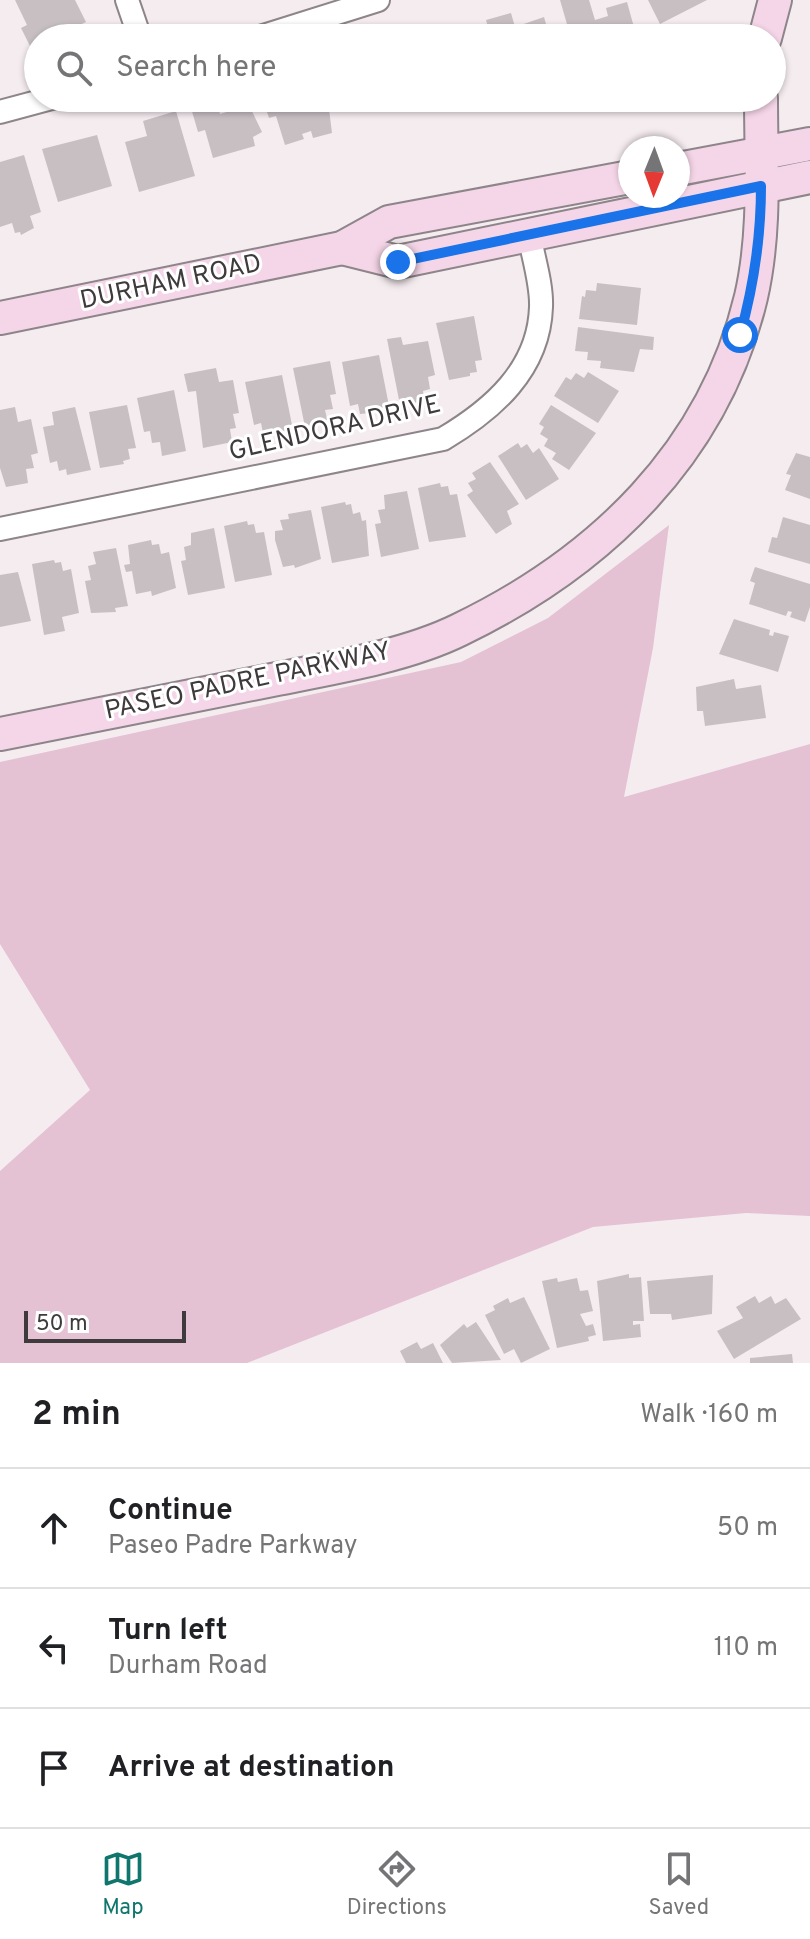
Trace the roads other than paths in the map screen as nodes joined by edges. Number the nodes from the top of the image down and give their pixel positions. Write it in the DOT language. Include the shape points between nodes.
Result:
graph roads {
  1 [pos="127,0"];
  2 [pos="378,0"];
  3 [pos="775,0"];
  4 [pos="135,24"];
  5 [pos="302,24"];
  6 [pos="769,24"];
  7 [pos="24,106"];
  8 [pos="0,112"];
  9 [pos="761,112"];
  10 [pos="810,144"];
  11 [pos="761,153"];
  12 [pos="690,167"];
  13 [pos="810,177"];
  14 [pos="618,179"];
  15 [pos="761,186"];
  16 [pos="529,234"];
  17 [pos="342,248"];
  18 [pos="0,318"];
  19 [pos="0,529"];
  20 [pos="0,734"];
  1 -- 4 [label="street"];
  2 -- 5 [label="street"];
  3 -- 6 [label="main road"];
  7 -- 8 [label="street"];
  9 -- 11 [label="main road, PASEO PADRE PARKWAY"];
  10 -- 11 [label="main road"];
  11 -- 12 [label="main road"];
  11 -- 15 [label="main road, PASEO PADRE PARKWAY"];
  13 -- 15 [label="main road, DURHAM ROAD"];
  14 -- 17 [label="main road, DURHAM ROAD" via="389,222"];
  15 -- 16 [label="main road, DURHAM ROAD"];
  15 -- 20 [label="main road, PASEO PADRE PARKWAY" via="761,231 751,294 738,346 714,400 651,492 567,568 457,631 359,662"];
  16 -- 17 [label="main road, DURHAM ROAD" via="398,262"];
  16 -- 19 [label="street, GLENDORA DRIVE" via="541,307 531,350 513,385 482,416 443,439"];
  17 -- 18 [label="main road, DURHAM ROAD"];
}
